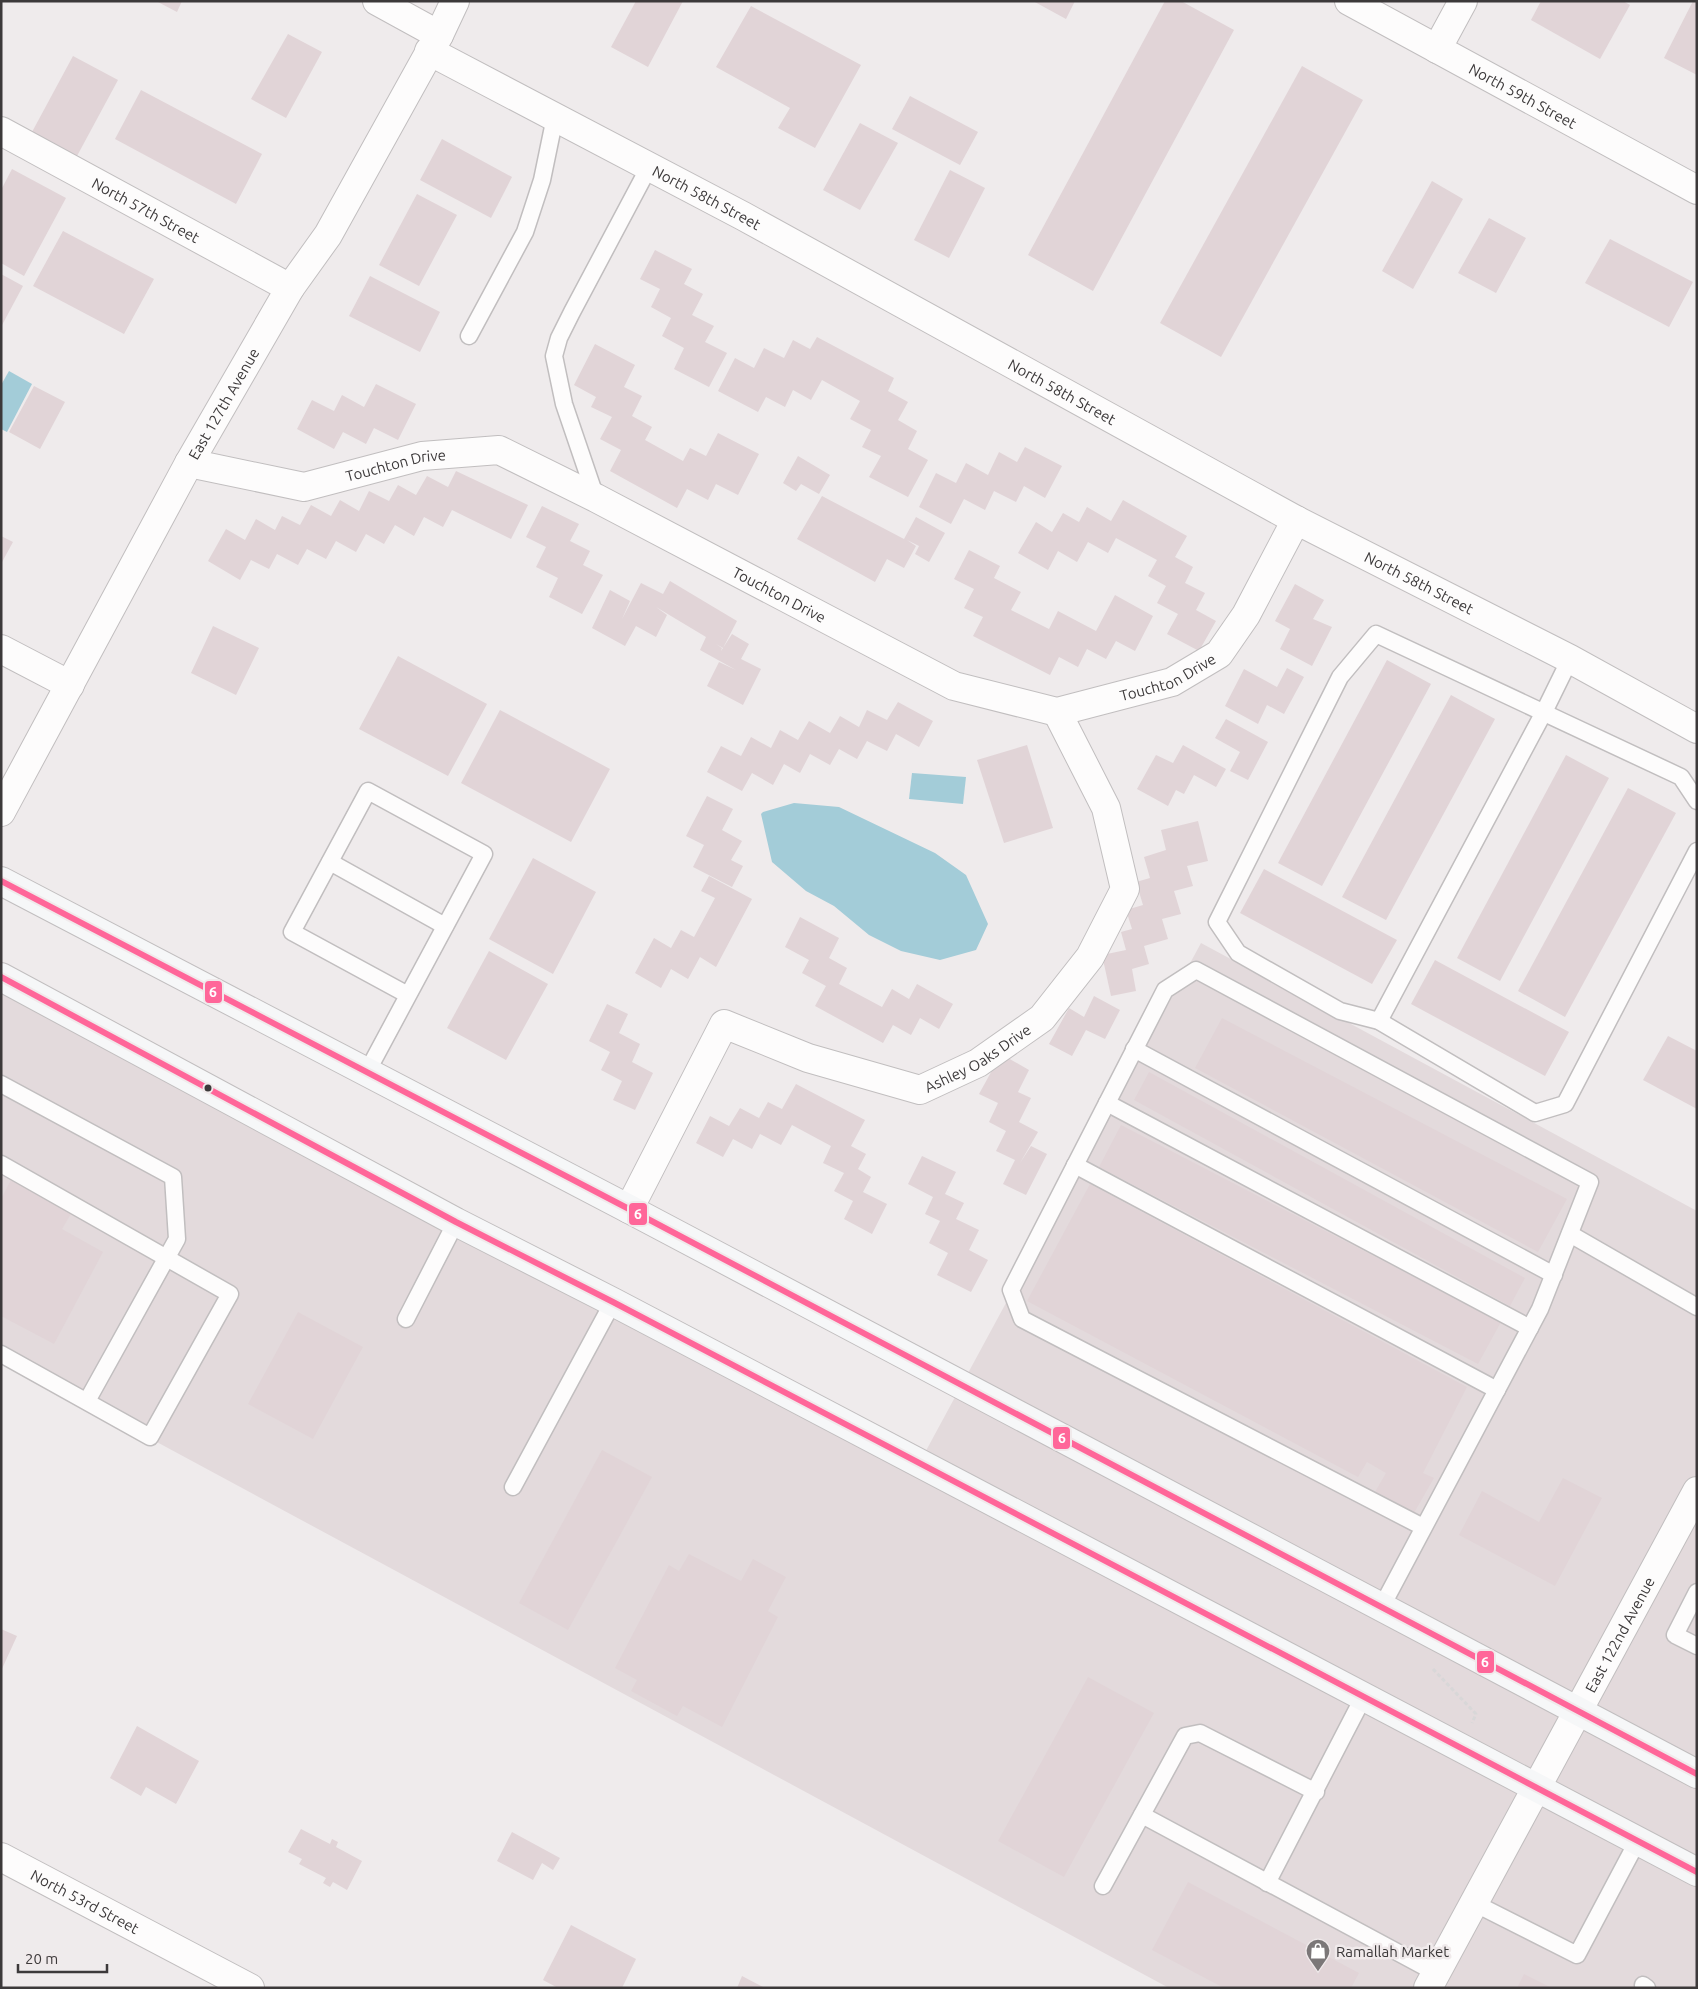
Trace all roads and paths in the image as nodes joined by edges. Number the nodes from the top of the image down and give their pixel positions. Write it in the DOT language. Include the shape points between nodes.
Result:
graph roads {
  1 [pos="377,1"];
  2 [pos="455,1"];
  3 [pos="1349,1"];
  4 [pos="1463,1"];
  5 [pos="434,43"];
  6 [pos="1437,48"];
  7 [pos="555,117"];
  8 [pos="1,131"];
  9 [pos="649,167"];
  10 [pos="1697,190"];
  11 [pos="290,288"];
  12 [pos="469,336"];
  13 [pos="189,463"];
  14 [pos="596,498"];
  15 [pos="1296,520"];
  16 [pos="1,649"];
  17 [pos="1570,659"];
  18 [pos="70,685"];
  19 [pos="1057,712"];
  20 [pos="1544,712"];
  21 [pos="1697,729"];
  22 [pos="1697,801"];
  23 [pos="1,812"];
  24 [pos="1697,851"];
  25 [pos="330,862"];
  26 [pos="1,880"];
  27 [pos="445,926"];
  28 [pos="1,977"];
  29 [pos="408,994"];
  30 [pos="1379,1022"];
  31 [pos="1134,1049"];
  32 [pos="367,1072"];
  33 [pos="1,1084"];
  34 [pos="1107,1103"];
  35 [pos="1,1164"];
  36 [pos="1075,1164"];
  37 [pos="629,1209"];
  38 [pos="456,1222"];
  39 [pos="1570,1234"];
  40 [pos="168,1257"];
  41 [pos="1554,1275"];
  42 [pos="612,1302"];
  43 [pos="1697,1307"];
  44 [pos="406,1319"];
  45 [pos="1530,1328"];
  46 [pos="1,1354"];
  47 [pos="1497,1390"];
  48 [pos="87,1401"];
  49 [pos="513,1487"];
  50 [pos="1697,1491"];
  51 [pos="1423,1527"];
  52 [pos="1695,1597"];
  53 [pos="1380,1608"];
  54 [pos="1697,1646"];
  55 [pos="1430,1665"];
  56 [pos="1363,1698"];
  57 [pos="1577,1712"];
  58 [pos="1472,1723"];
  59 [pos="1697,1774"];
  60 [pos="1535,1788"];
  61 [pos="1316,1792"];
  62 [pos="1142,1815"];
  63 [pos="1638,1840"];
  64 [pos="1,1856"];
  65 [pos="1697,1872"];
  66 [pos="1267,1883"];
  67 [pos="1103,1886"];
  68 [pos="1474,1903"];
  69 [pos="1432,1981"];
  70 [pos="250,1988"];
  1 -- 5 [label="street, North 58th Street"];
  2 -- 5 [label="street, East 127th Avenue"];
  3 -- 6 [label="street, North 59th Street"];
  4 -- 6 [label="street"];
  5 -- 7 [label="street, North 58th Street"];
  5 -- 11 [label="street, East 127th Avenue" via="328,235"];
  6 -- 10 [label="street, North 59th Street"];
  7 -- 9 [label="street, North 58th Street"];
  7 -- 12 [label="lane" via="542,180 526,232"];
  8 -- 11 [label="street, North 57th Street"];
  9 -- 14 [label="lane" via="572,312 554,356 564,404"];
  9 -- 15 [label="street, North 58th Street"];
  11 -- 13 [label="street, East 127th Avenue"];
  13 -- 14 [label="street, Touchton Drive" via="304,487 422,456 500,450"];
  13 -- 18 [label="street, East 127th Avenue"];
  14 -- 19 [label="street, Touchton Drive" via="954,686"];
  15 -- 17 [label="street, North 58th Street"];
  15 -- 19 [label="street, Touchton Drive" via="1246,615 1219,654 1172,682"];
  16 -- 18 [label="street"];
  17 -- 20 [label="lane"];
  17 -- 21 [label="street, North 58th Street"];
  18 -- 23 [label="street, East 127th Avenue"];
  19 -- 37 [label="street, Ashley Oaks Drive" via="1106,808 1125,889 1090,957 1042,1018 978,1063 920,1090 808,1058 724,1024"];
  20 -- 22 [label="lane" via="1681,777"];
  20 -- 30 [label="lane"];
  20 -- 30 [label="lane" via="1376,634 1340,676 1216,922 1238,953 1340,1012"];
  24 -- 30 [label="lane" via="1565,1104 1535,1113"];
  25 -- 27 [label="lane"];
  25 -- 27 [label="lane" via="368,791 484,854"];
  25 -- 29 [label="lane" via="292,932"];
  26 -- 32 [label="main road"];
  27 -- 29 [label="lane"];
  28 -- 38 [label="main road"];
  29 -- 32 [label="lane"];
  31 -- 34 [label="lane"];
  31 -- 39 [label="lane" via="1164,990 1196,970 1590,1182"];
  31 -- 41 [label="lane"];
  32 -- 37 [label="main road"];
  33 -- 40 [label="lane" via="173,1178 177,1239"];
  34 -- 36 [label="lane"];
  34 -- 45 [label="lane"];
  35 -- 40 [label="lane"];
  36 -- 47 [label="lane"];
  36 -- 51 [label="lane" via="1012,1290 1022,1319"];
  37 -- 53 [label="main road"];
  38 -- 42 [label="main road"];
  38 -- 44 [label="lane"];
  39 -- 41 [label="lane"];
  39 -- 43 [label="lane"];
  40 -- 48 [label="lane"];
  40 -- 48 [label="lane" via="230,1294 188,1370 150,1437"];
  41 -- 45 [label="lane"];
  42 -- 49 [label="lane"];
  42 -- 56 [label="main road"];
  45 -- 47 [label="lane"];
  46 -- 48 [label="lane"];
  47 -- 51 [label="lane"];
  50 -- 57 [label="street, East 122nd Avenue"];
  51 -- 53 [label="lane"];
  52 -- 54 [label="lane" via="1675,1635"];
  53 -- 57 [label="main road"];
  55 -- 58 [label="path" via="1476,1714"];
  56 -- 60 [label="main road"];
  56 -- 61 [label="lane"];
  57 -- 59 [label="main road"];
  57 -- 60 [label="street, East 122nd Avenue"];
  60 -- 63 [label="main road"];
  60 -- 68 [label="street, East 122nd Avenue"];
  61 -- 62 [label="lane" via="1200,1733 1185,1736"];
  61 -- 66 [label="lane"];
  62 -- 66 [label="lane"];
  62 -- 67 [label="lane"];
  63 -- 65 [label="main road"];
  63 -- 68 [label="lane" via="1577,1955"];
  64 -- 70 [label="street, North 53rd Street"];
  66 -- 69 [label="lane"];
  68 -- 69 [label="street, East 122nd Avenue"];
}
